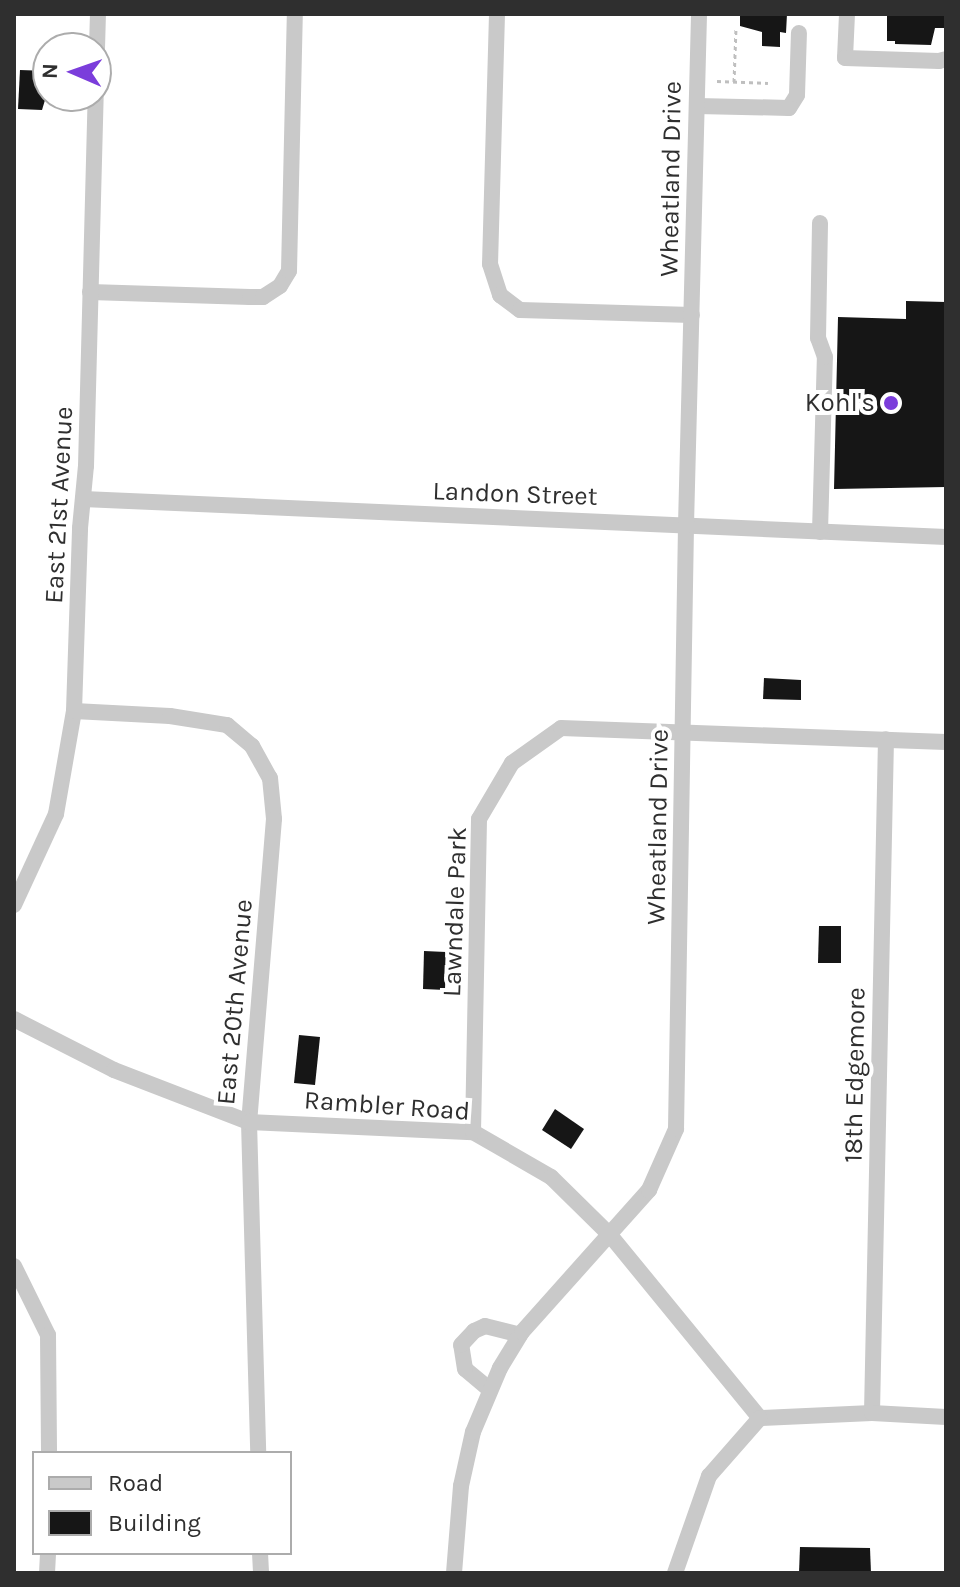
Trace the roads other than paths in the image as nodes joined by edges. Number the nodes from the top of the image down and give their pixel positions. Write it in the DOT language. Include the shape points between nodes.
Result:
graph roads {
  1 [pos="295,14"];
  2 [pos="497,14"];
  3 [pos="699,14"];
  4 [pos="847,14"];
  5 [pos="799,33"];
  6 [pos="946,59"];
  7 [pos="697,106"];
  8 [pos="96,112"];
  9 [pos="820,223"];
  10 [pos="90,292"];
  11 [pos="692,315"];
  12 [pos="83,499"];
  13 [pos="686,525"];
  14 [pos="820,532"];
  15 [pos="946,537"];
  16 [pos="74,711"];
  17 [pos="684,729"];
  18 [pos="886,739"];
  19 [pos="946,742"];
  20 [pos="14,905"];
  21 [pos="14,1019"];
  22 [pos="249,1122"];
  23 [pos="473,1132"];
  24 [pos="610,1235"];
  25 [pos="14,1266"];
  26 [pos="520,1335"];
  27 [pos="489,1389"];
  28 [pos="872,1413"];
  29 [pos="946,1417"];
  30 [pos="760,1418"];
  31 [pos="49,1451"];
  32 [pos="258,1451"];
  33 [pos="454,1573"];
  34 [pos="675,1573"];
  1 -- 10 [label="street" via="289,271 280,286 263,297"];
  2 -- 11 [label="street" via="490,264 500,295 520,310"];
  3 -- 7 [label="street, Wheatland Drive"];
  4 -- 6 [label="street" via="845,58"];
  5 -- 7 [label="street" via="797,95 789,108"];
  7 -- 11 [label="street, Wheatland Drive"];
  8 -- 10 [label="street, East 21st Avenue"];
  9 -- 14 [label="street" via="818,338 825,357"];
  10 -- 12 [label="street, East 21st Avenue"];
  11 -- 13 [label="street, Wheatland Drive"];
  12 -- 13 [label="street, Landon Street"];
  12 -- 16 [label="street, East 21st Avenue"];
  13 -- 14 [label="street, Landon Street"];
  13 -- 17 [label="street, Wheatland Drive"];
  14 -- 15 [label="street, Landon Street"];
  16 -- 20 [label="street, East 21st Avenue" via="56,814"];
  16 -- 22 [label="street, East 20th Avenue" via="227,725 252,746 270,778 274,819"];
  17 -- 18 [label="street, Lawndale Park"];
  17 -- 23 [label="street, Lawndale Park" via="561,728 512,763 479,819"];
  17 -- 24 [label="street, Wheatland Drive" via="676,1129 649,1190"];
  18 -- 19 [label="street, Lawndale Park"];
  18 -- 28 [label="street, 18th Edgemore"];
  21 -- 22 [label="street, Rambler Road" via="114,1070"];
  22 -- 23 [label="street, Rambler Road"];
  22 -- 32 [label="street, East 20th Avenue"];
  23 -- 24 [label="street, Rambler Road" via="551,1177"];
  24 -- 26 [label="street, Wheatland Drive"];
  24 -- 30 [label="street, Rambler Road"];
  25 -- 31 [label="street" via="48,1335"];
  26 -- 27 [label="street, Wheatland Drive"];
  26 -- 27 [label="street" via="485,1326 461,1345 465,1369"];
  27 -- 33 [label="street, Wheatland Drive" via="461,1486"];
  28 -- 29 [label="street"];
  28 -- 30 [label="street"];
  30 -- 34 [label="street" via="709,1476"];
}
